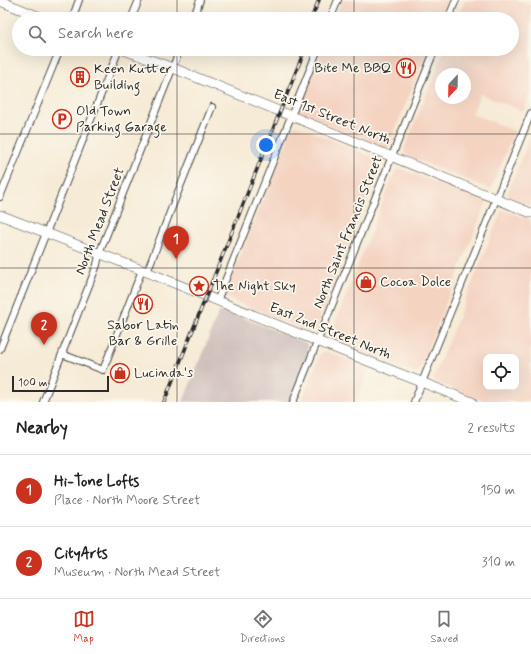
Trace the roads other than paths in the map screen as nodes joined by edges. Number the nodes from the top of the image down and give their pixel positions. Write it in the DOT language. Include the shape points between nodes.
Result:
graph roads {
  1 [pos="79,0"];
  2 [pos="139,0"];
  3 [pos="200,0"];
  4 [pos="338,0"];
  5 [pos="456,0"];
  6 [pos="0,1"];
  7 [pos="28,12"];
  8 [pos="75,12"];
  9 [pos="134,12"];
  10 [pos="196,12"];
  11 [pos="333,12"];
  12 [pos="451,12"];
  13 [pos="57,56"];
  14 [pos="117,56"];
  15 [pos="140,56"];
  16 [pos="177,56"];
  17 [pos="315,56"];
  18 [pos="432,56"];
  19 [pos="173,68"];
  20 [pos="212,108"];
  21 [pos="531,113"];
  22 [pos="292,116"];
  23 [pos="391,156"];
  24 [pos="0,197"];
  25 [pos="496,199"];
  26 [pos="531,213"];
  27 [pos="0,215"];
  28 [pos="46,233"];
  29 [pos="99,254"];
  30 [pos="144,271"];
  31 [pos="217,301"];
  32 [pos="317,341"];
  33 [pos="0,349"];
  34 [pos="62,354"];
  35 [pos="422,382"];
  36 [pos="43,402"];
  37 [pos="293,402"];
  38 [pos="414,402"];
  39 [pos="472,402"];
  1 -- 8 [label="street"];
  2 -- 9 [label="street"];
  3 -- 10 [label="street"];
  4 -- 11 [label="street"];
  5 -- 12 [label="street"];
  6 -- 7 [label="street"];
  13 -- 24 [label="street"];
  14 -- 28 [label="street"];
  15 -- 19 [label="street, East 1st Street North"];
  16 -- 19 [label="street, North Mead Street"];
  17 -- 22 [label="street"];
  18 -- 23 [label="street, North Saint Francis Street"];
  19 -- 22 [label="street, East 1st Street North"];
  19 -- 29 [label="street, North Mead Street"];
  20 -- 30 [label="street"];
  21 -- 25 [label="street"];
  22 -- 23 [label="street, East 1st Street North"];
  22 -- 31 [label="street"];
  23 -- 25 [label="street, East 1st Street North"];
  23 -- 32 [label="street, North Saint Francis Street"];
  25 -- 26 [label="street, East 1st Street North"];
  25 -- 35 [label="street"];
  27 -- 28 [label="street, East 2nd Street North"];
  28 -- 29 [label="street, East 2nd Street North"];
  28 -- 33 [label="street"];
  29 -- 30 [label="street, East 2nd Street North"];
  29 -- 34 [label="street, North Mead Street"];
  30 -- 31 [label="street, East 2nd Street North"];
  30 -- 34 [label="street" via="103,370"];
  31 -- 32 [label="street, East 2nd Street North"];
  32 -- 35 [label="street, East 2nd Street North"];
  32 -- 37 [label="street, North Saint Francis Street"];
  34 -- 36 [label="street, North Mead Street"];
  35 -- 38 [label="street"];
  35 -- 39 [label="street, East 2nd Street North"];
}
